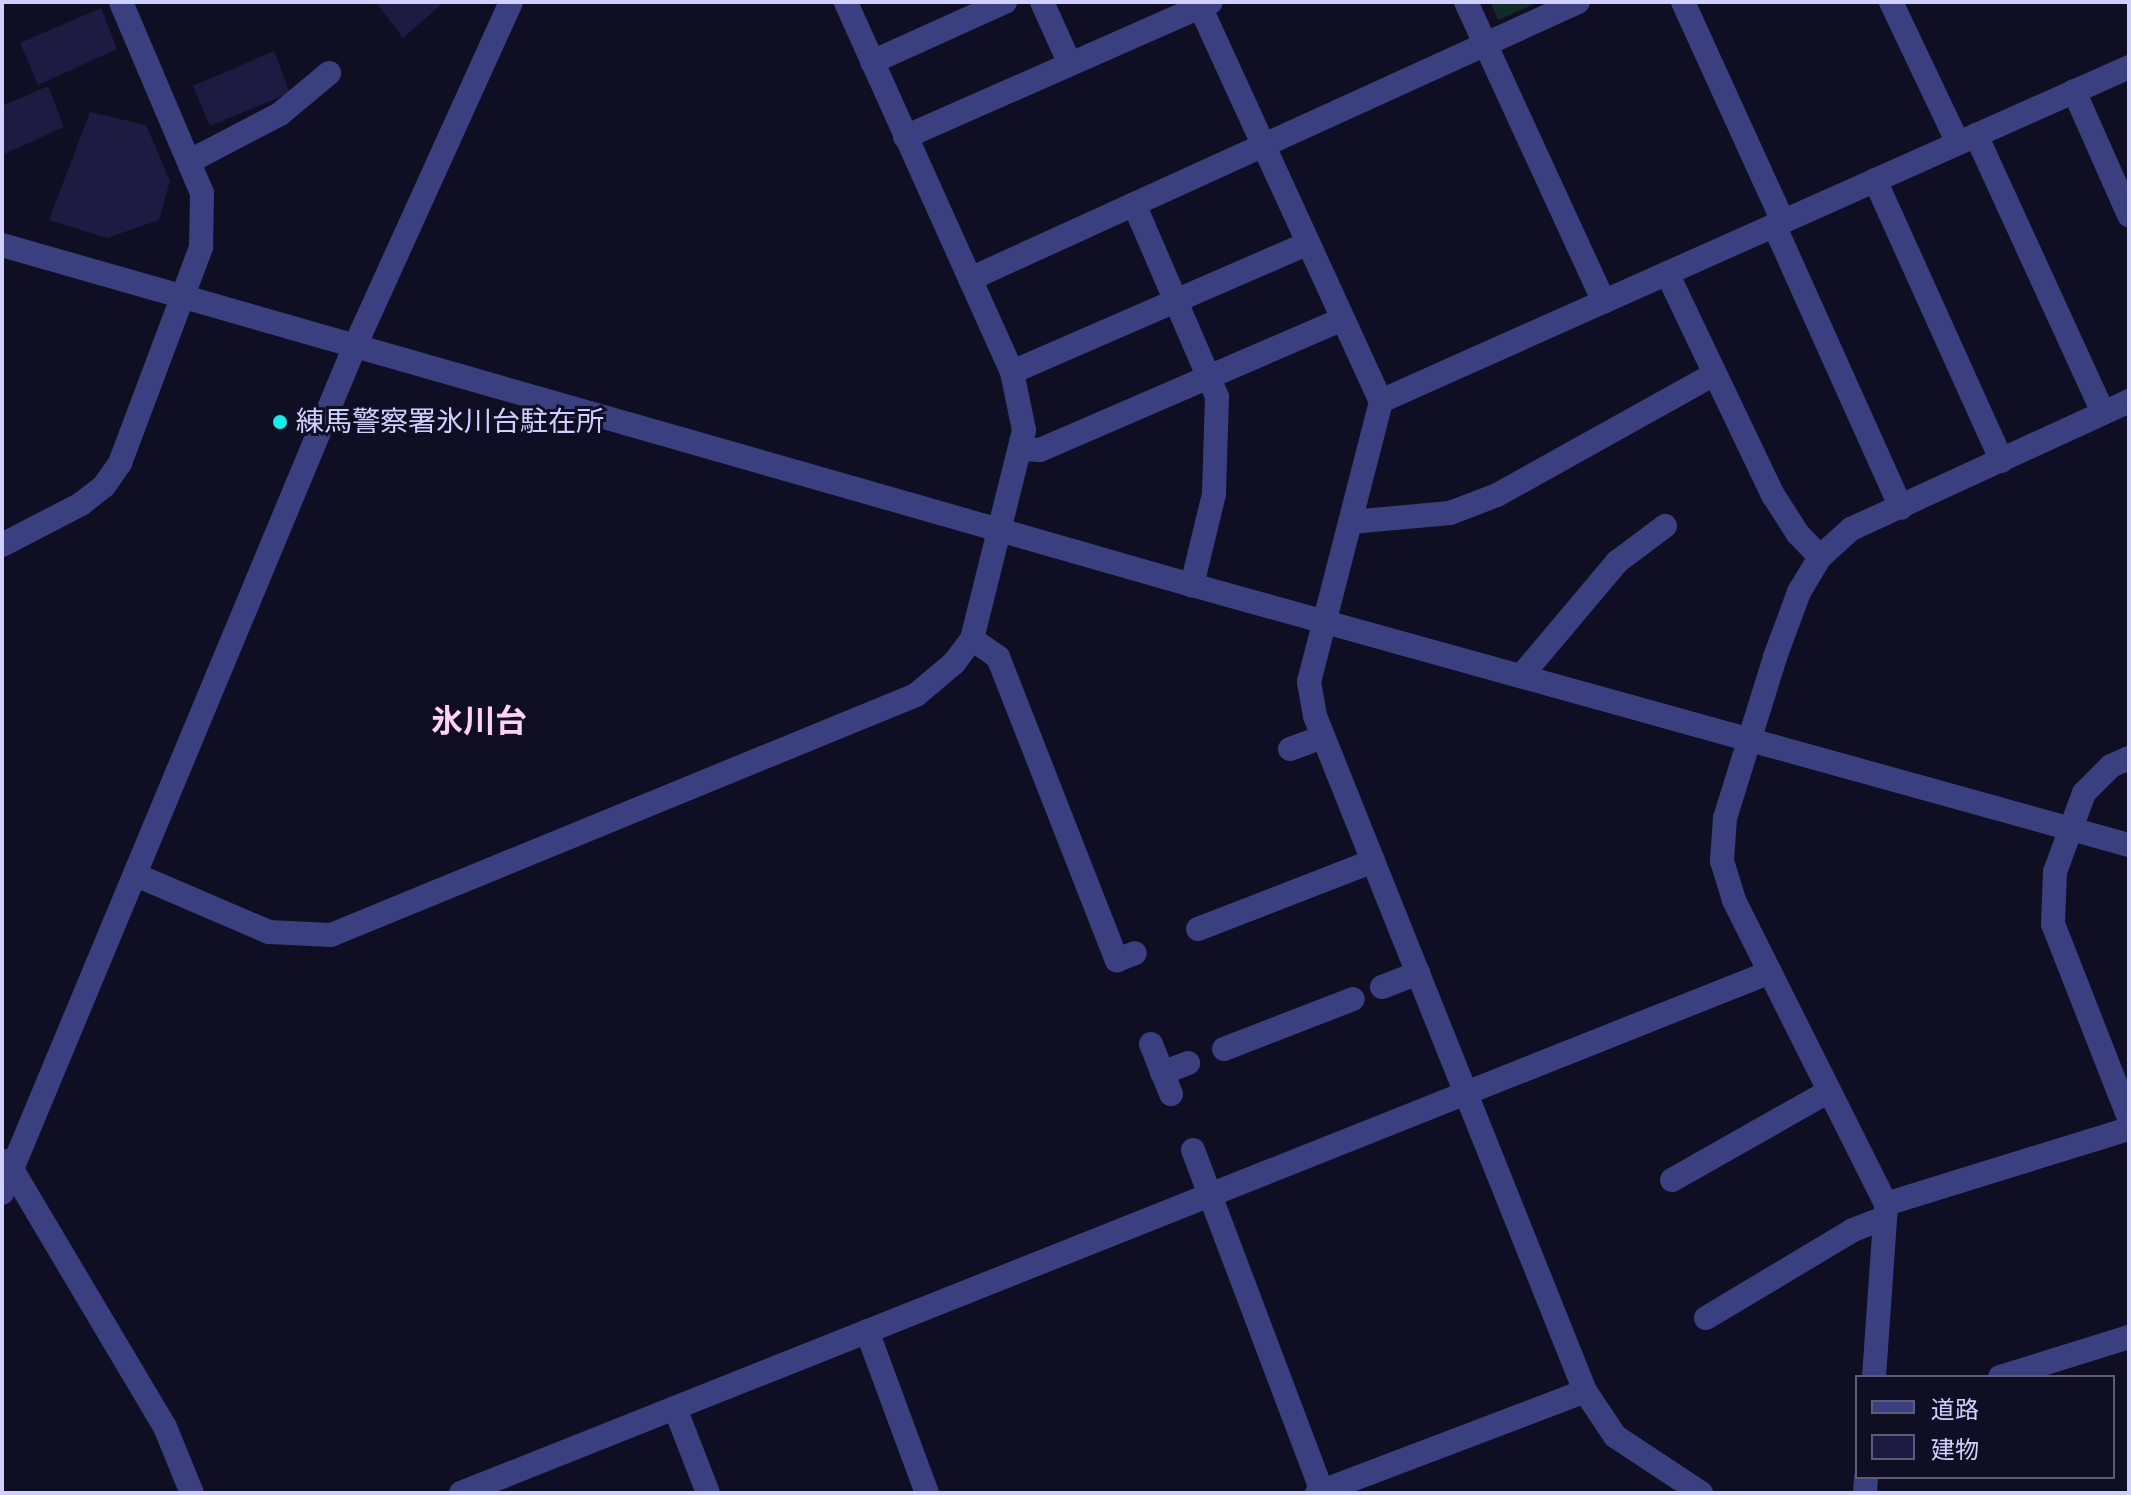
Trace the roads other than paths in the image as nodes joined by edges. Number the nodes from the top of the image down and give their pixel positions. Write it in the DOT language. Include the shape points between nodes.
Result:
graph roads {
  1 [pos="121,2"];
  2 [pos="511,2"];
  3 [pos="846,2"];
  4 [pos="1005,2"];
  5 [pos="1042,2"];
  6 [pos="1466,2"];
  7 [pos="1578,2"];
  8 [pos="1683,2"];
  9 [pos="1891,2"];
  10 [pos="1203,4"];
  11 [pos="1485,44"];
  12 [pos="872,62"];
  13 [pos="1070,64"];
  14 [pos="2129,67"];
  15 [pos="329,73"];
  16 [pos="2074,91"];
  17 [pos="905,137"];
  18 [pos="1967,139"];
  19 [pos="1263,145"];
  20 [pos="190,161"];
  21 [pos="1875,180"];
  22 [pos="1134,204"];
  23 [pos="2129,215"];
  24 [pos="1779,223"];
  25 [pos="1308,243"];
  26 [pos="2,245"];
  27 [pos="1667,273"];
  28 [pos="970,279"];
  29 [pos="180,298"];
  30 [pos="1176,302"];
  31 [pos="1604,302"];
  32 [pos="1343,319"];
  33 [pos="355,346"];
  34 [pos="1012,372"];
  35 [pos="1714,374"];
  36 [pos="1209,379"];
  37 [pos="1381,401"];
  38 [pos="2129,401"];
  39 [pos="2103,412"];
  40 [pos="1022,449"];
  41 [pos="2002,461"];
  42 [pos="1901,508"];
  43 [pos="1351,522"];
  44 [pos="1665,526"];
  45 [pos="1001,530"];
  46 [pos="2,545"];
  47 [pos="1820,557"];
  48 [pos="1192,585"];
  49 [pos="1326,619"];
  50 [pos="972,639"];
  51 [pos="1522,675"];
  52 [pos="1323,737"];
  53 [pos="1749,739"];
  54 [pos="1290,749"];
  55 [pos="2129,758"];
  56 [pos="2070,828"];
  57 [pos="2129,845"];
  58 [pos="1373,861"];
  59 [pos="136,875"];
  60 [pos="1198,929"];
  61 [pos="1135,953"];
  62 [pos="1770,972"];
  63 [pos="1418,973"];
  64 [pos="1382,987"];
  65 [pos="1353,999"];
  66 [pos="1147,1047"];
  67 [pos="1224,1049"];
  68 [pos="1188,1063"];
  69 [pos="1829,1091"];
  70 [pos="1466,1093"];
  71 [pos="2129,1118"];
  72 [pos="2129,1129"];
  73 [pos="1193,1150"];
  74 [pos="7,1160"];
  75 [pos="1672,1180"];
  76 [pos="2,1193"];
  77 [pos="1211,1195"];
  78 [pos="1885,1211"];
  79 [pos="1706,1318"];
  80 [pos="867,1331"];
  81 [pos="2129,1337"];
  82 [pos="1874,1375"];
  83 [pos="2006,1375"];
  84 [pos="1585,1391"];
  85 [pos="675,1408"];
  86 [pos="497,1486"];
  87 [pos="1320,1492"];
  88 [pos="192,1493"];
  89 [pos="461,1493"];
  90 [pos="708,1493"];
  91 [pos="927,1493"];
  92 [pos="1701,1493"];
  1 -- 20 [label="street"];
  2 -- 33 [label="street"];
  3 -- 12 [label="street"];
  4 -- 12 [label="street"];
  5 -- 13 [label="street"];
  6 -- 11 [label="street"];
  7 -- 11 [label="street"];
  8 -- 24 [label="street"];
  9 -- 18 [label="street"];
  10 -- 13 [label="street"];
  10 -- 19 [label="street"];
  11 -- 19 [label="street"];
  11 -- 31 [label="street"];
  12 -- 17 [label="street"];
  13 -- 17 [label="street"];
  14 -- 16 [label="street"];
  15 -- 20 [label="street" via="280,114"];
  16 -- 18 [label="street"];
  16 -- 23 [label="street"];
  17 -- 28 [label="street"];
  18 -- 21 [label="street"];
  18 -- 39 [label="street"];
  19 -- 22 [label="street"];
  19 -- 25 [label="street"];
  20 -- 29 [label="street" via="205,215 201,247"];
  21 -- 24 [label="street"];
  21 -- 41 [label="street"];
  22 -- 28 [label="street"];
  22 -- 30 [label="street"];
  24 -- 27 [label="street"];
  24 -- 42 [label="street"];
  25 -- 30 [label="street"];
  25 -- 32 [label="street"];
  26 -- 29 [label="street"];
  27 -- 31 [label="street"];
  27 -- 35 [label="street"];
  28 -- 34 [label="street"];
  29 -- 33 [label="street"];
  29 -- 46 [label="street" via="120,463 104,486 81,504"];
  30 -- 34 [label="street"];
  30 -- 36 [label="street"];
  31 -- 37 [label="street"];
  32 -- 36 [label="street"];
  32 -- 37 [label="street"];
  33 -- 45 [label="street"];
  33 -- 59 [label="street"];
  34 -- 40 [label="street" via="1024,430"];
  35 -- 43 [label="street" via="1497,495 1450,513"];
  35 -- 47 [label="street" via="1773,495"];
  36 -- 40 [label="street" via="1040,450"];
  36 -- 48 [label="street" via="1217,397 1214,494"];
  37 -- 43 [label="street"];
  38 -- 39 [label="street"];
  39 -- 41 [label="street"];
  40 -- 45 [label="street"];
  41 -- 42 [label="street"];
  42 -- 47 [label="street" via="1851,529"];
  43 -- 49 [label="street"];
  44 -- 51 [label="street" via="1617,562"];
  45 -- 48 [label="street"];
  45 -- 50 [label="street"];
  47 -- 53 [label="street" via="1799,592"];
  48 -- 49 [label="street"];
  49 -- 51 [label="street"];
  49 -- 52 [label="street" via="1309,682"];
  50 -- 59 [label="street" via="954,663 916,695 331,935 269,932"];
  50 -- 61 [label="street" via="998,657 1033,776 1076,831 1087,915 1117,960"];
  51 -- 53 [label="street"];
  52 -- 54 [label="street"];
  52 -- 58 [label="street"];
  53 -- 56 [label="street"];
  53 -- 62 [label="street" via="1725,818 1722,861"];
  55 -- 56 [label="street" via="2111,766 2084,793"];
  56 -- 57 [label="street"];
  56 -- 71 [label="street" via="2055,872 2053,924"];
  58 -- 60 [label="street"];
  58 -- 63 [label="street"];
  59 -- 74 [label="street"];
  62 -- 69 [label="street"];
  62 -- 70 [label="street"];
  63 -- 64 [label="street"];
  63 -- 70 [label="street"];
  65 -- 67 [label="street"];
  66 -- 68 [label="street" via="1167,1084"];
  69 -- 75 [label="street"];
  69 -- 78 [label="street"];
  70 -- 77 [label="street"];
  70 -- 84 [label="street"];
  72 -- 78 [label="street"];
  73 -- 77 [label="street"];
  74 -- 76 [label="street"];
  74 -- 88 [label="street" via="165,1427"];
  77 -- 80 [label="street"];
  77 -- 87 [label="street"];
  78 -- 79 [label="street"];
  78 -- 82 [label="street"];
  80 -- 85 [label="street"];
  80 -- 91 [label="street"];
  81 -- 83 [label="street"];
  84 -- 87 [label="street"];
  84 -- 92 [label="street" via="1624,1444"];
  85 -- 86 [label="street"];
  85 -- 90 [label="street"];
  86 -- 89 [label="street"];
}
